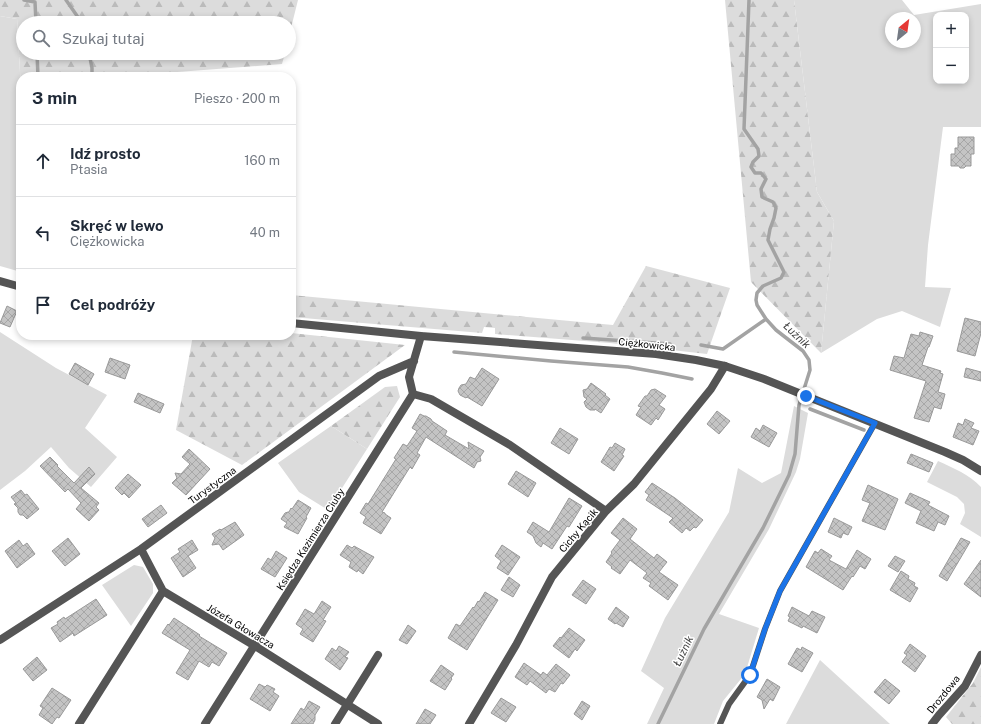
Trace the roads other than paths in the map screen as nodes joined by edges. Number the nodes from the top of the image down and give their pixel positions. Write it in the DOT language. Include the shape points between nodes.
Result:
graph roads {
  1 [pos="0,281"];
  2 [pos="16,286"];
  3 [pos="296,324"];
  4 [pos="421,336"];
  5 [pos="414,361"];
  6 [pos="725,366"];
  7 [pos="413,394"];
  8 [pos="875,423"];
  9 [pos="981,471"];
  10 [pos="606,511"];
  11 [pos="140,549"];
  12 [pos="163,591"];
  13 [pos="0,640"];
  14 [pos="255,646"];
  15 [pos="378,655"];
  16 [pos="981,656"];
  17 [pos="347,704"];
  18 [pos="79,724"];
  19 [pos="205,724"];
  20 [pos="335,724"];
  21 [pos="378,724"];
  22 [pos="470,724"];
  23 [pos="720,724"];
  24 [pos="932,724"];
  1 -- 2 [label="street"];
  3 -- 4 [label="street, Ciężkowicka"];
  4 -- 5 [label="street"];
  4 -- 6 [label="street, Ciężkowicka" via="656,354"];
  5 -- 7 [label="street" via="409,377"];
  5 -- 11 [label="street, Turystyczna" via="379,376"];
  6 -- 8 [label="street, Ciężkowicka"];
  6 -- 10 [label="street, Cichy Kącik" via="710,389 634,484"];
  7 -- 10 [label="street" via="431,399 510,445"];
  7 -- 14 [label="street, Księdza Kazimierza Ciuby"];
  8 -- 9 [label="street, Ciężkowicka" via="963,460"];
  8 -- 23 [label="lane" via="780,591 750,675 728,704"];
  10 -- 22 [label="street, Cichy Kącik" via="552,577"];
  11 -- 12 [label="street"];
  11 -- 13 [label="street, Turystyczna"];
  12 -- 14 [label="street, Józefa Głowacza"];
  12 -- 18 [label="street"];
  14 -- 17 [label="street, Józefa Głowacza"];
  14 -- 19 [label="street, Księdza Kazimierza Ciuby"];
  15 -- 17 [label="street"];
  16 -- 24 [label="street, Drozdowa" via="965,686"];
  17 -- 20 [label="street"];
  17 -- 21 [label="street, Józefa Głowacza"];
}
